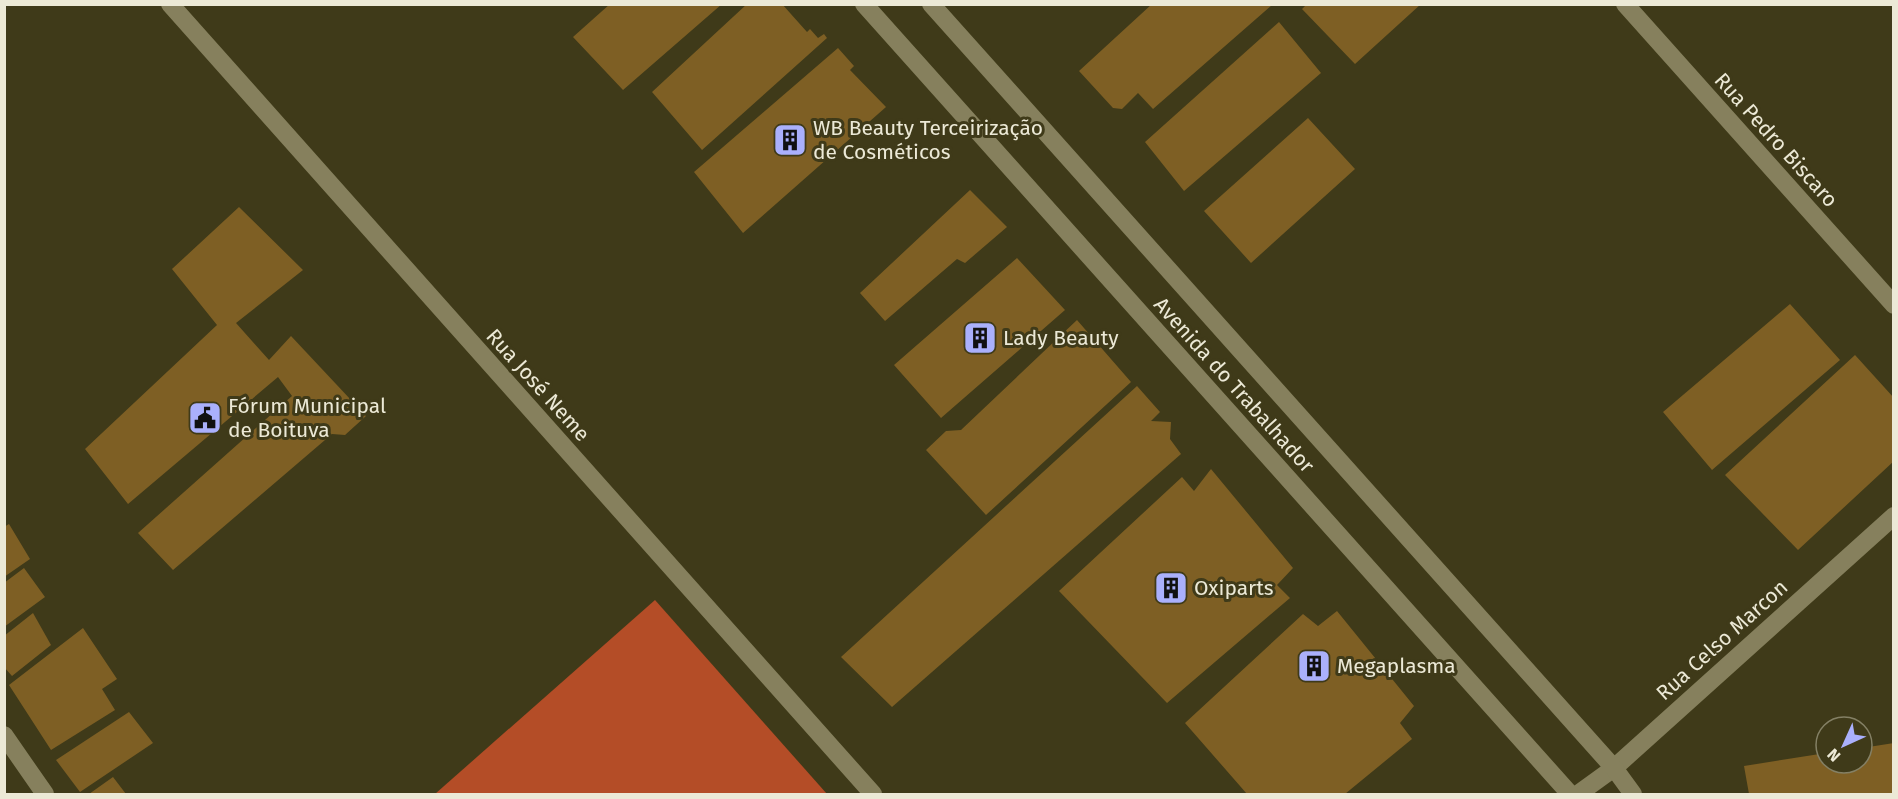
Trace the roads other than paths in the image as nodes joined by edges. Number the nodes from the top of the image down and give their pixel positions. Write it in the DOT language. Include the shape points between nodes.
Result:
graph roads {
  1 [pos="170,4"];
  2 [pos="864,4"];
  3 [pos="931,4"];
  4 [pos="1625,4"];
  5 [pos="1893,305"];
  6 [pos="1893,516"];
  7 [pos="4,735"];
  8 [pos="1614,768"];
  9 [pos="45,795"];
  10 [pos="873,795"];
  11 [pos="1570,795"];
  12 [pos="1578,795"];
  13 [pos="1633,795"];
  1 -- 10 [label="street, Rua José Neme"];
  2 -- 11 [label="street, Avenida do Trabalhador"];
  3 -- 8 [label="street"];
  4 -- 5 [label="street, Rua Pedro Biscaro"];
  6 -- 8 [label="street, Rua Celso Marcon"];
  7 -- 9 [label="street"];
  8 -- 12 [label="street, Rua Celso Marcon"];
  8 -- 13 [label="street"];
}
